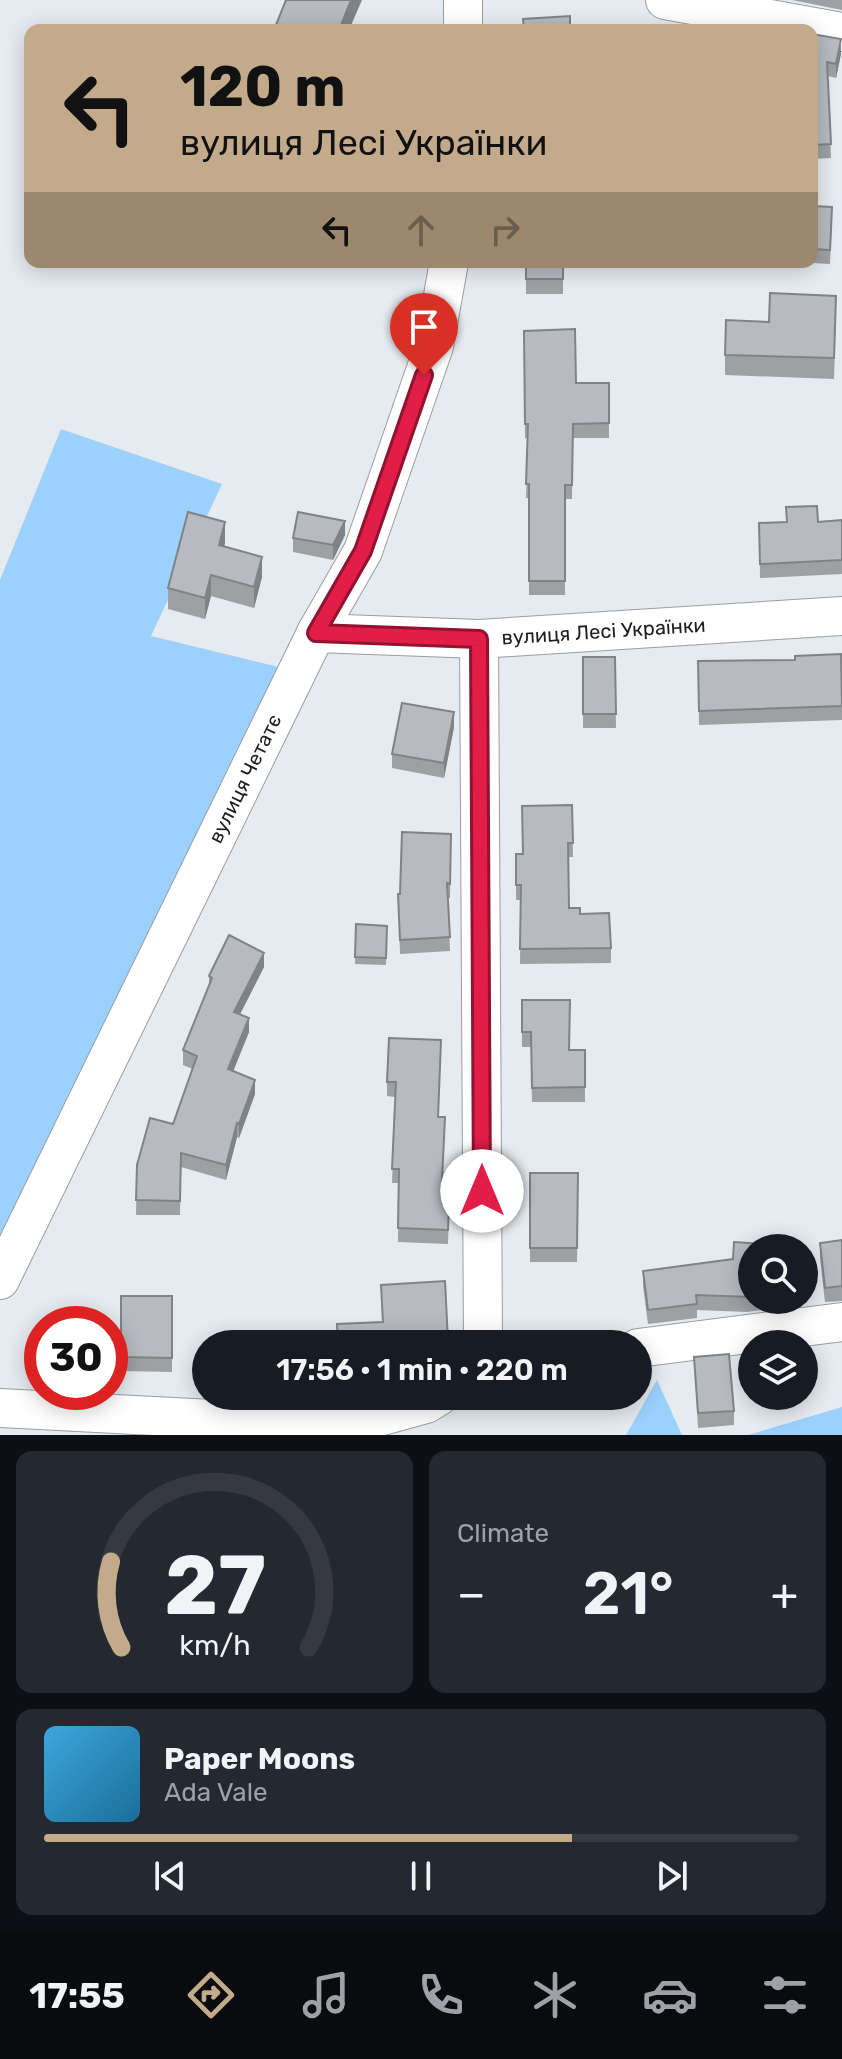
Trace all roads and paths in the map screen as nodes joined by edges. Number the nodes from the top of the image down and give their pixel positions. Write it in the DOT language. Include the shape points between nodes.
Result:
graph roads {
  1 [pos="463,0"];
  2 [pos="665,0"];
  3 [pos="463,24"];
  4 [pos="798,24"];
  5 [pos="818,28"];
  6 [pos="842,32"];
  7 [pos="448,268"];
  8 [pos="842,616"];
  9 [pos="316,633"];
  10 [pos="479,639"];
  11 [pos="0,1280"];
  12 [pos="842,1322"];
  13 [pos="483,1330"];
  14 [pos="652,1346"];
  15 [pos="0,1408"];
  16 [pos="404,1410"];
  1 -- 3 [label="street"];
  2 -- 4 [label="street"];
  5 -- 6 [label="street"];
  7 -- 9 [label="street, вулиця Четатє" via="434,346 363,551"];
  8 -- 10 [label="street, вулиця Лесі Українки"];
  9 -- 10 [label="street, вулиця Лесі Українки"];
  9 -- 11 [label="street, вулиця Четатє"];
  10 -- 13 [label="street"];
  12 -- 14 [label="street"];
  15 -- 16 [label="street" via="346,1426"];
}
